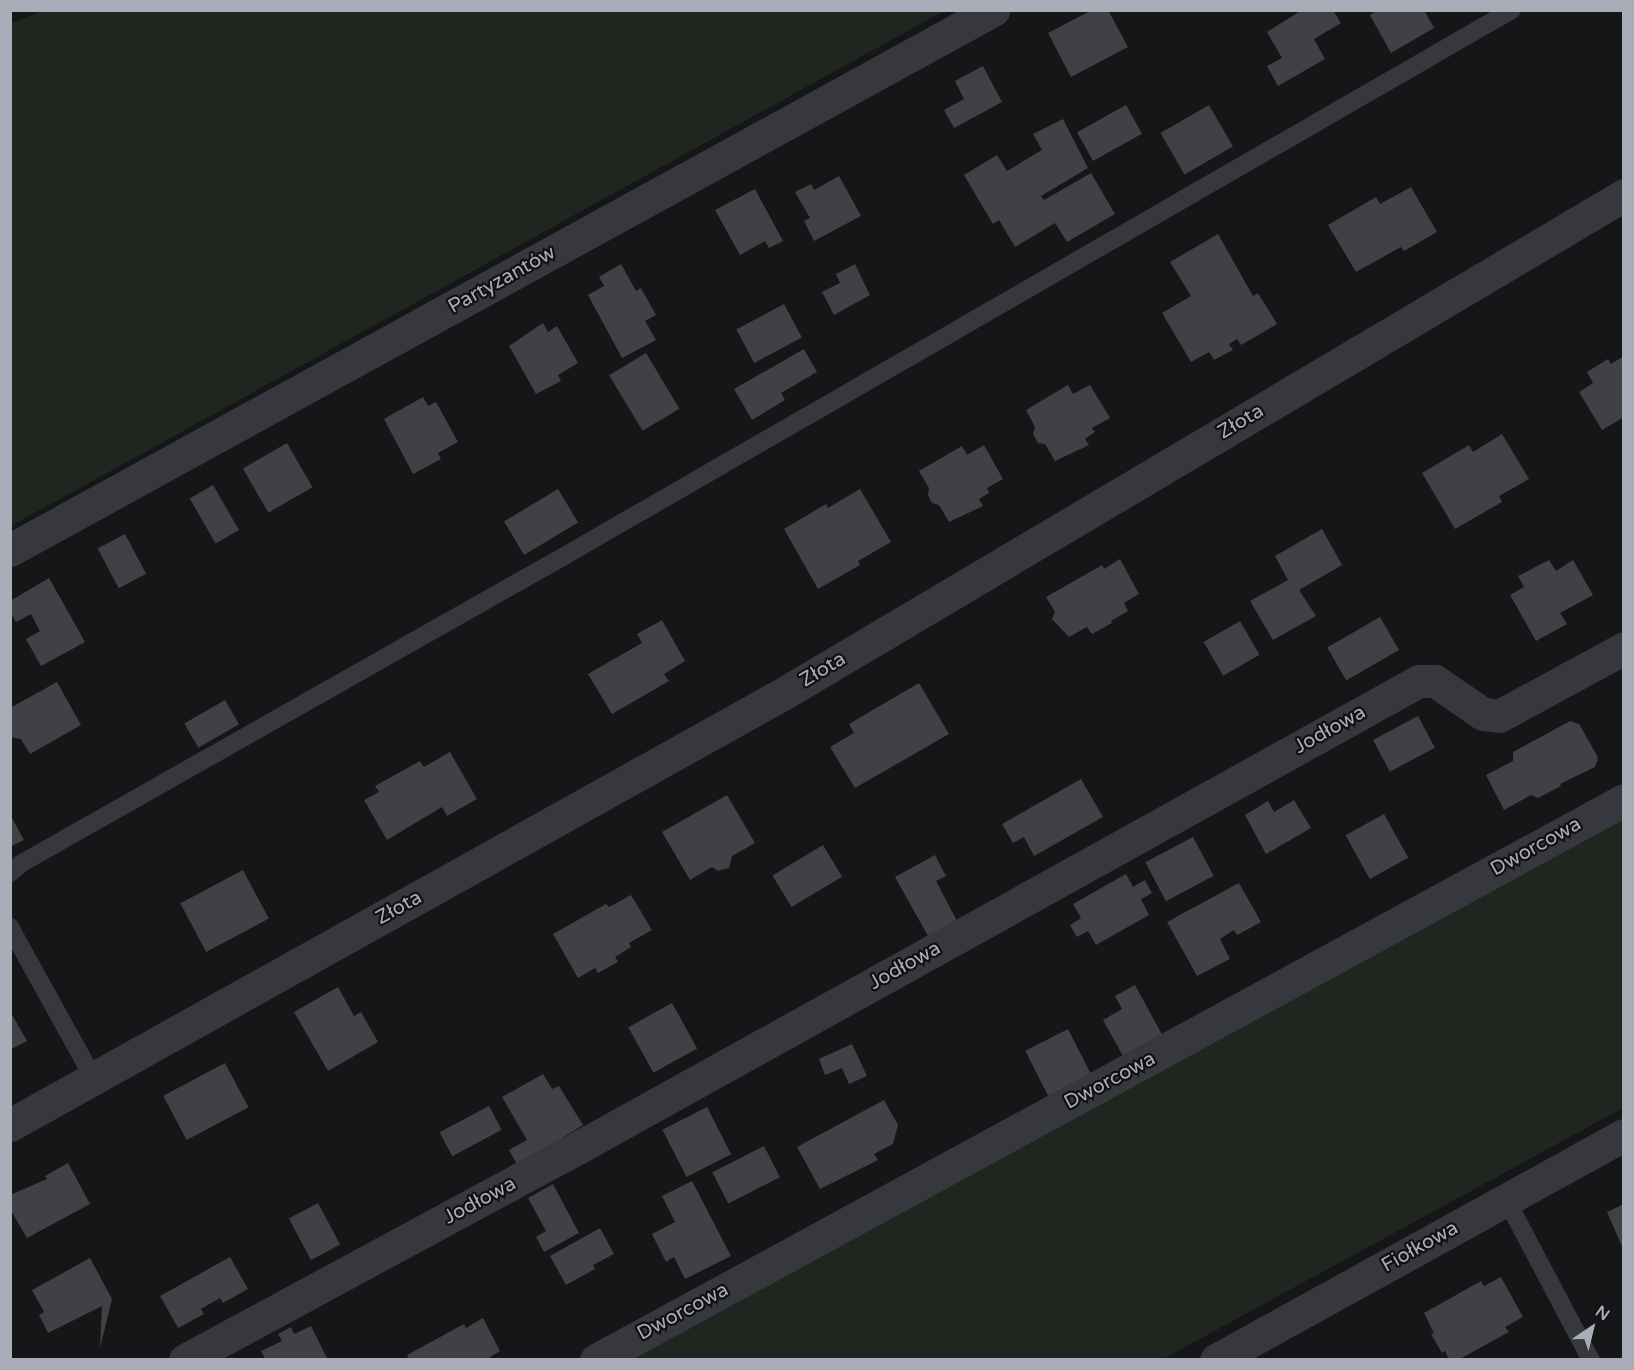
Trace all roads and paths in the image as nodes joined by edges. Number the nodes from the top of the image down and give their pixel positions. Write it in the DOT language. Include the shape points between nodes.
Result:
graph roads {
  1 [pos="993,10"];
  2 [pos="1512,10"];
  3 [pos="1623,195"];
  4 [pos="10,550"];
  5 [pos="1623,648"];
  6 [pos="1623,800"];
  7 [pos="10,873"];
  8 [pos="10,927"];
  9 [pos="94,1079"];
  10 [pos="10,1125"];
  11 [pos="1623,1135"];
  12 [pos="1506,1199"];
  13 [pos="185,1359"];
  14 [pos="596,1359"];
  15 [pos="1216,1359"];
  16 [pos="1591,1359"];
  1 -- 4 [label="street, Partyzantów"];
  2 -- 7 [label="lane"];
  3 -- 9 [label="street, Złota" via="786,692"];
  5 -- 13 [label="street, Jodłowa" via="1499,716 1483,714 1435,681 1419,681 563,1156"];
  6 -- 14 [label="street, Dworcowa"];
  8 -- 9 [label="lane"];
  9 -- 10 [label="street, Złota"];
  11 -- 12 [label="street, Fiołkowa"];
  12 -- 15 [label="street, Fiołkowa"];
  12 -- 16 [label="lane"];
}
